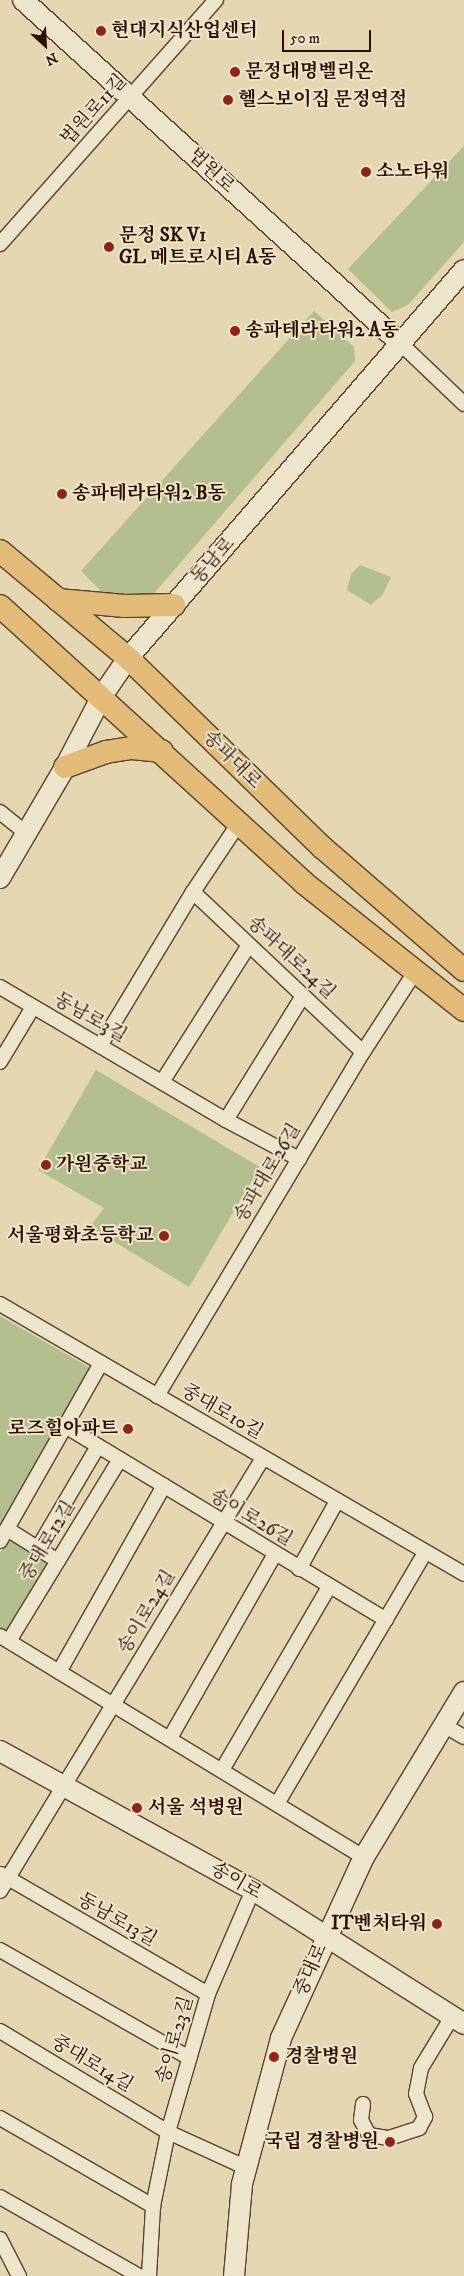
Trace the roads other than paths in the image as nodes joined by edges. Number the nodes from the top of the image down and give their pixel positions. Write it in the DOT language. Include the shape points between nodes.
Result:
graph roads {
  1 [pos="23,0"];
  2 [pos="216,0"];
  3 [pos="131,97"];
  4 [pos="0,244"];
  5 [pos="464,270"];
  6 [pos="399,342"];
  7 [pos="464,404"];
  8 [pos="0,551"];
  9 [pos="58,600"];
  10 [pos="174,605"];
  11 [pos="0,606"];
  12 [pos="128,658"];
  13 [pos="102,696"];
  14 [pos="162,751"];
  15 [pos="65,767"];
  16 [pos="0,812"];
  17 [pos="239,823"];
  18 [pos="26,833"];
  19 [pos="0,878"];
  20 [pos="193,892"];
  21 [pos="249,945"];
  22 [pos="464,970"];
  23 [pos="415,972"];
  24 [pos="0,987"];
  25 [pos="303,996"];
  26 [pos="33,1007"];
  27 [pos="464,1010"];
  28 [pos="100,1046"];
  29 [pos="363,1052"];
  30 [pos="0,1062"];
  31 [pos="162,1082"];
  32 [pos="226,1120"];
  33 [pos="299,1159"];
  34 [pos="0,1304"];
  35 [pos="101,1363"];
  36 [pos="157,1396"];
  37 [pos="65,1426"];
  38 [pos="98,1446"];
  39 [pos="263,1458"];
  40 [pos="120,1459"];
  41 [pos="164,1486"];
  42 [pos="337,1501"];
  43 [pos="223,1522"];
  44 [pos="3,1535"];
  45 [pos="38,1548"];
  46 [pos="425,1552"];
  47 [pos="276,1554"];
  48 [pos="58,1561"];
  49 [pos="299,1569"];
  50 [pos="464,1574"];
  51 [pos="329,1587"];
  52 [pos="386,1620"];
  53 [pos="4,1639"];
  54 [pos="59,1672"];
  55 [pos="464,1692"];
  56 [pos="114,1703"];
  57 [pos="444,1725"];
  58 [pos="464,1737"];
  59 [pos="170,1738"];
  60 [pos="0,1751"];
  61 [pos="222,1770"];
  62 [pos="61,1785"];
  63 [pos="277,1804"];
  64 [pos="364,1857"];
  65 [pos="4,1876"];
  66 [pos="253,1890"];
  67 [pos="0,1891"];
  68 [pos="326,1936"];
  69 [pos="0,1950"];
  70 [pos="208,1994"];
  71 [pos="458,2020"];
  72 [pos="0,2031"];
  73 [pos="189,2058"];
  74 [pos="363,2104"];
  75 [pos="0,2118"];
  76 [pos="168,2132"];
  77 [pos="247,2168"];
  78 [pos="0,2197"];
  79 [pos="153,2206"];
  80 [pos="0,2239"];
  81 [pos="19,2276"];
  82 [pos="139,2276"];
  83 [pos="149,2276"];
  84 [pos="234,2276"];
  1 -- 3 [label="main road, 법원로"];
  2 -- 3 [label="street, 법원로11길"];
  3 -- 4 [label="street, 법원로11길"];
  3 -- 6 [label="main road, 법원로"];
  5 -- 6 [label="main road, 동남로"];
  6 -- 7 [label="street"];
  6 -- 10 [label="main road, 동남로"];
  8 -- 9 [label="main road, 송파대로"];
  9 -- 10 [label="main road" via="125,606"];
  9 -- 12 [label="main road, 송파대로"];
  10 -- 12 [label="main road, 동남로"];
  11 -- 13 [label="main road" via="69,671"];
  12 -- 13 [label="main road, 동남로"];
  12 -- 22 [label="main road, 송파대로" via="323,848"];
  13 -- 14 [label="main road"];
  13 -- 15 [label="main road, 동남로"];
  14 -- 15 [label="main road" via="132,748 106,752"];
  14 -- 17 [label="main road"];
  15 -- 18 [label="main road, 동남로"];
  16 -- 18 [label="street"];
  17 -- 20 [label="street"];
  17 -- 23 [label="main road" via="304,883"];
  18 -- 19 [label="main road, 동남로"];
  20 -- 21 [label="street, 송파대로24길"];
  20 -- 28 [label="street"];
  21 -- 25 [label="street, 송파대로24길"];
  21 -- 31 [label="street"];
  23 -- 27 [label="main road"];
  23 -- 29 [label="street, 송파대로26길"];
  24 -- 26 [label="street, 동남로3길"];
  25 -- 29 [label="street, 송파대로24길"];
  25 -- 32 [label="street"];
  26 -- 28 [label="street, 동남로3길"];
  26 -- 30 [label="street"];
  28 -- 31 [label="street, 동남로3길"];
  29 -- 33 [label="street, 송파대로26길"];
  31 -- 32 [label="street, 동남로3길"];
  32 -- 33 [label="street, 동남로3길"];
  33 -- 36 [label="street, 송파대로26길"];
  34 -- 35 [label="street, 중대로10길"];
  35 -- 36 [label="street, 중대로10길"];
  35 -- 37 [label="street"];
  36 -- 39 [label="street, 중대로10길"];
  37 -- 38 [label="street, 송이로26길"];
  37 -- 44 [label="street"];
  38 -- 40 [label="street, 송이로26길"];
  38 -- 45 [label="street"];
  39 -- 42 [label="street, 중대로10길"];
  39 -- 43 [label="street, 송이로24길"];
  40 -- 41 [label="street, 송이로26길"];
  40 -- 48 [label="street, 중대로12길"];
  41 -- 43 [label="street, 송이로26길"];
  41 -- 54 [label="street"];
  42 -- 46 [label="street, 중대로10길"];
  42 -- 49 [label="street"];
  43 -- 47 [label="street, 송이로26길"];
  43 -- 56 [label="street, 송이로24길"];
  44 -- 45 [label="street"];
  45 -- 48 [label="street"];
  46 -- 50 [label="street, 중대로10길"];
  46 -- 52 [label="street"];
  47 -- 49 [label="street, 송이로26길"];
  47 -- 59 [label="street"];
  48 -- 53 [label="street, 중대로12길"];
  49 -- 51 [label="street, 송이로26길"];
  51 -- 52 [label="street, 송이로26길"];
  51 -- 61 [label="street"];
  52 -- 63 [label="street"];
  53 -- 54 [label="street, 중대로12길"];
  54 -- 56 [label="street, 중대로12길"];
  55 -- 57 [label="main road, 중대로"];
  56 -- 59 [label="street, 중대로12길"];
  56 -- 62 [label="street, 송이로24길"];
  57 -- 58 [label="street"];
  57 -- 64 [label="main road, 중대로"];
  59 -- 61 [label="street, 중대로12길"];
  60 -- 62 [label="main road, 송이로"];
  61 -- 63 [label="street, 중대로12길"];
  62 -- 65 [label="street"];
  62 -- 66 [label="main road, 송이로"];
  63 -- 64 [label="street, 중대로12길"];
  64 -- 68 [label="main road, 중대로"];
  65 -- 67 [label="street"];
  65 -- 70 [label="street, 동남로13길"];
  66 -- 68 [label="main road, 송이로"];
  66 -- 70 [label="street, 송이로23길"];
  68 -- 71 [label="main road, 송이로"];
  68 -- 77 [label="main road, 중대로" via="281,2038"];
  69 -- 73 [label="street"];
  70 -- 73 [label="street, 송이로23길"];
  71 -- 74 [label="street" via="421,2068 416,2094 425,2116 419,2128 389,2138 369,2135 361,2120"];
  72 -- 76 [label="street, 중대로14길"];
  73 -- 76 [label="street, 송이로23길"];
  75 -- 79 [label="street"];
  76 -- 77 [label="street, 중대로14길"];
  76 -- 79 [label="street, 송이로23길"];
  77 -- 84 [label="main road, 중대로"];
  78 -- 82 [label="street"];
  79 -- 83 [label="street, 송이로23길"];
  80 -- 81 [label="street"];
}
